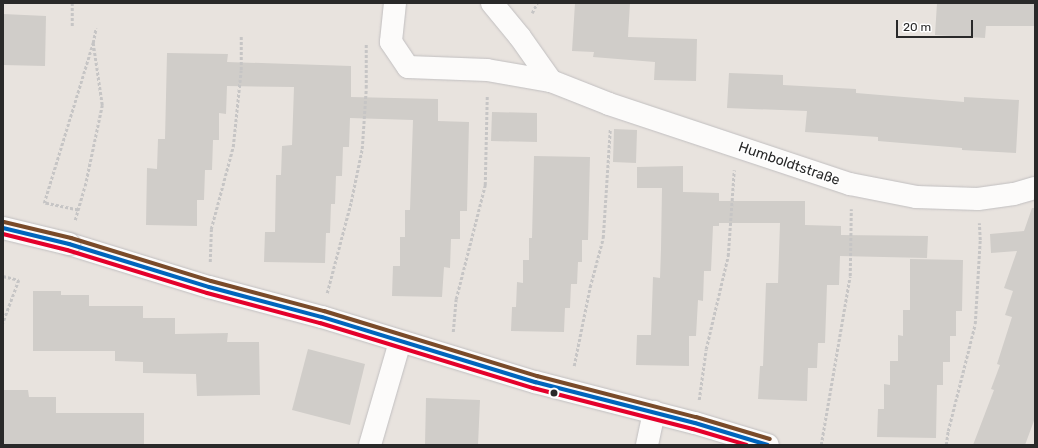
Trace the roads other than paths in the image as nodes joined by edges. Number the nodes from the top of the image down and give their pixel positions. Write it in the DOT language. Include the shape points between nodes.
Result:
graph roads {
  1 [pos="395,3"];
  2 [pos="492,3"];
  3 [pos="551,81"];
  4 [pos="1035,188"];
  5 [pos="3,228"];
  6 [pos="400,342"];
  7 [pos="654,412"];
  8 [pos="370,445"];
  9 [pos="647,445"];
  10 [pos="768,445"];
  1 -- 3 [label="street, Humboldtstraße" via="391,42 408,67 487,70"];
  2 -- 3 [label="street"];
  3 -- 4 [label="street, Humboldtstraße" via="609,104 850,184 916,197 978,199"];
  5 -- 6 [label="street, bridge" via="69,244"];
  6 -- 7 [label="street" via="569,391"];
  6 -- 8 [label="street"];
  7 -- 9 [label="street"];
  7 -- 10 [label="street"];
}
